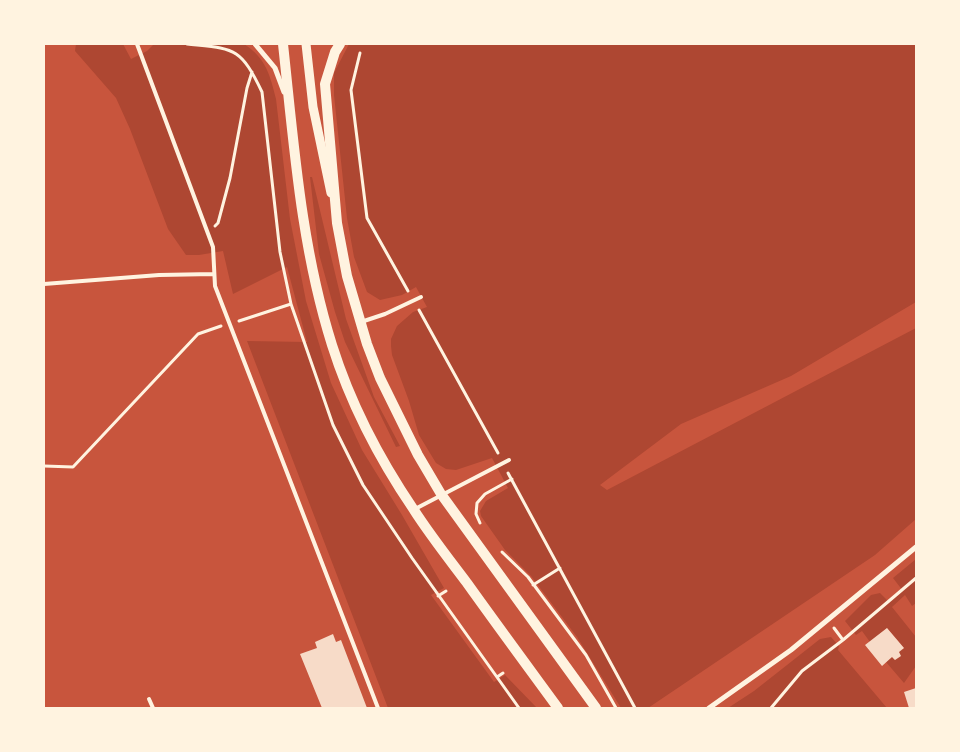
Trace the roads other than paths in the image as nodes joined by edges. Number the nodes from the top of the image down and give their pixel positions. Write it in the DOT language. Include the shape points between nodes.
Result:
graph roads {
  1 [pos="137,44"];
  2 [pos="255,44"];
  3 [pos="283,44"];
  4 [pos="306,44"];
  5 [pos="340,44"];
  6 [pos="290,106"];
  7 [pos="337,223"];
  8 [pos="214,274"];
  9 [pos="44,284"];
  10 [pos="421,296"];
  11 [pos="361,322"];
  12 [pos="509,460"];
  13 [pos="441,494"];
  14 [pos="413,510"];
  15 [pos="916,547"];
  16 [pos="149,699"];
  17 [pos="153,708"];
  18 [pos="378,708"];
  19 [pos="558,708"];
  20 [pos="596,708"];
  21 [pos="709,708"];
  1 -- 8 [label="lane" via="213,247"];
  2 -- 6 [label="street" via="275,68"];
  3 -- 6 [label="main road"];
  4 -- 7 [label="street" via="313,106"];
  5 -- 7 [label="main road" via="325,84"];
  6 -- 14 [label="main road" via="305,238 333,346 366,426"];
  7 -- 11 [label="main road" via="347,276"];
  8 -- 9 [label="lane"];
  8 -- 18 [label="lane" via="229,324"];
  10 -- 11 [label="lane"];
  11 -- 13 [label="main road" via="396,414"];
  12 -- 13 [label="lane"];
  13 -- 14 [label="lane"];
  13 -- 20 [label="main road"];
  14 -- 19 [label="main road"];
  15 -- 21 [label="street" via="791,650"];
  16 -- 17 [label="lane"];
}
